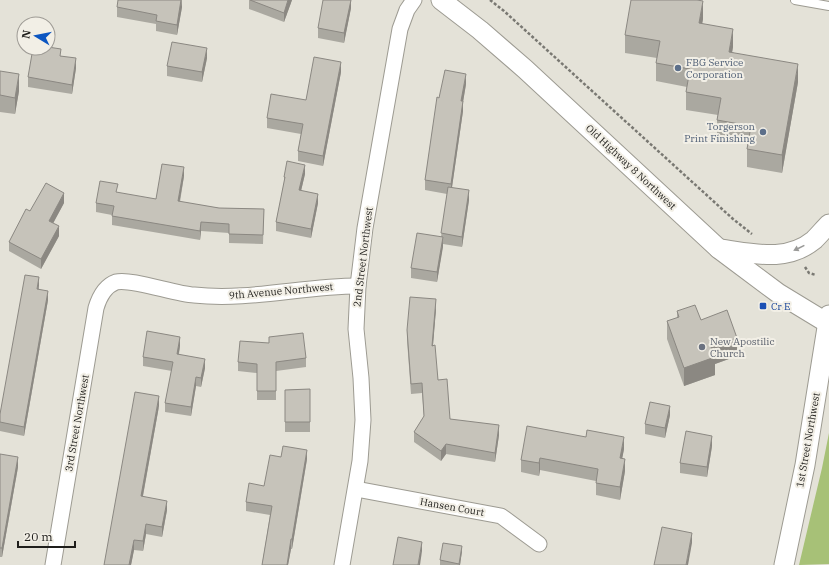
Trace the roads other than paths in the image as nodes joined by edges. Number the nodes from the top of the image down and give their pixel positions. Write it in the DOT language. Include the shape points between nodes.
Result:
graph roads {
  1 [pos="414,0"];
  2 [pos="441,0"];
  3 [pos="795,0"];
  4 [pos="829,6"];
  5 [pos="829,224"];
  6 [pos="719,249"];
  7 [pos="111,285"];
  8 [pos="358,286"];
  9 [pos="828,321"];
  10 [pos="356,489"];
  11 [pos="539,544"];
  12 [pos="53,565"];
  13 [pos="342,565"];
  14 [pos="784,565"];
  1 -- 8 [label="street, 2nd Street Northwest" via="400,28 365,228"];
  2 -- 6 [label="street, Old Highway 8 Northwest" via="525,69"];
  3 -- 4 [label="lane"];
  5 -- 6 [label="street, one-way" via="814,240 797,250 782,254"];
  6 -- 9 [label="street, Old Highway 8 Northwest" via="785,298"];
  7 -- 8 [label="street, 9th Avenue Northwest" via="116,282 128,282 193,295 228,297 332,286"];
  7 -- 12 [label="street, 3rd Street Northwest" via="99,299 96,308"];
  8 -- 10 [label="street, 2nd Street Northwest" via="356,330 363,420"];
  9 -- 14 [label="street, 1st Street Northwest" via="805,465"];
  10 -- 11 [label="street, Hansen Court" via="501,516"];
  10 -- 13 [label="street, 2nd Street Northwest"];
}
